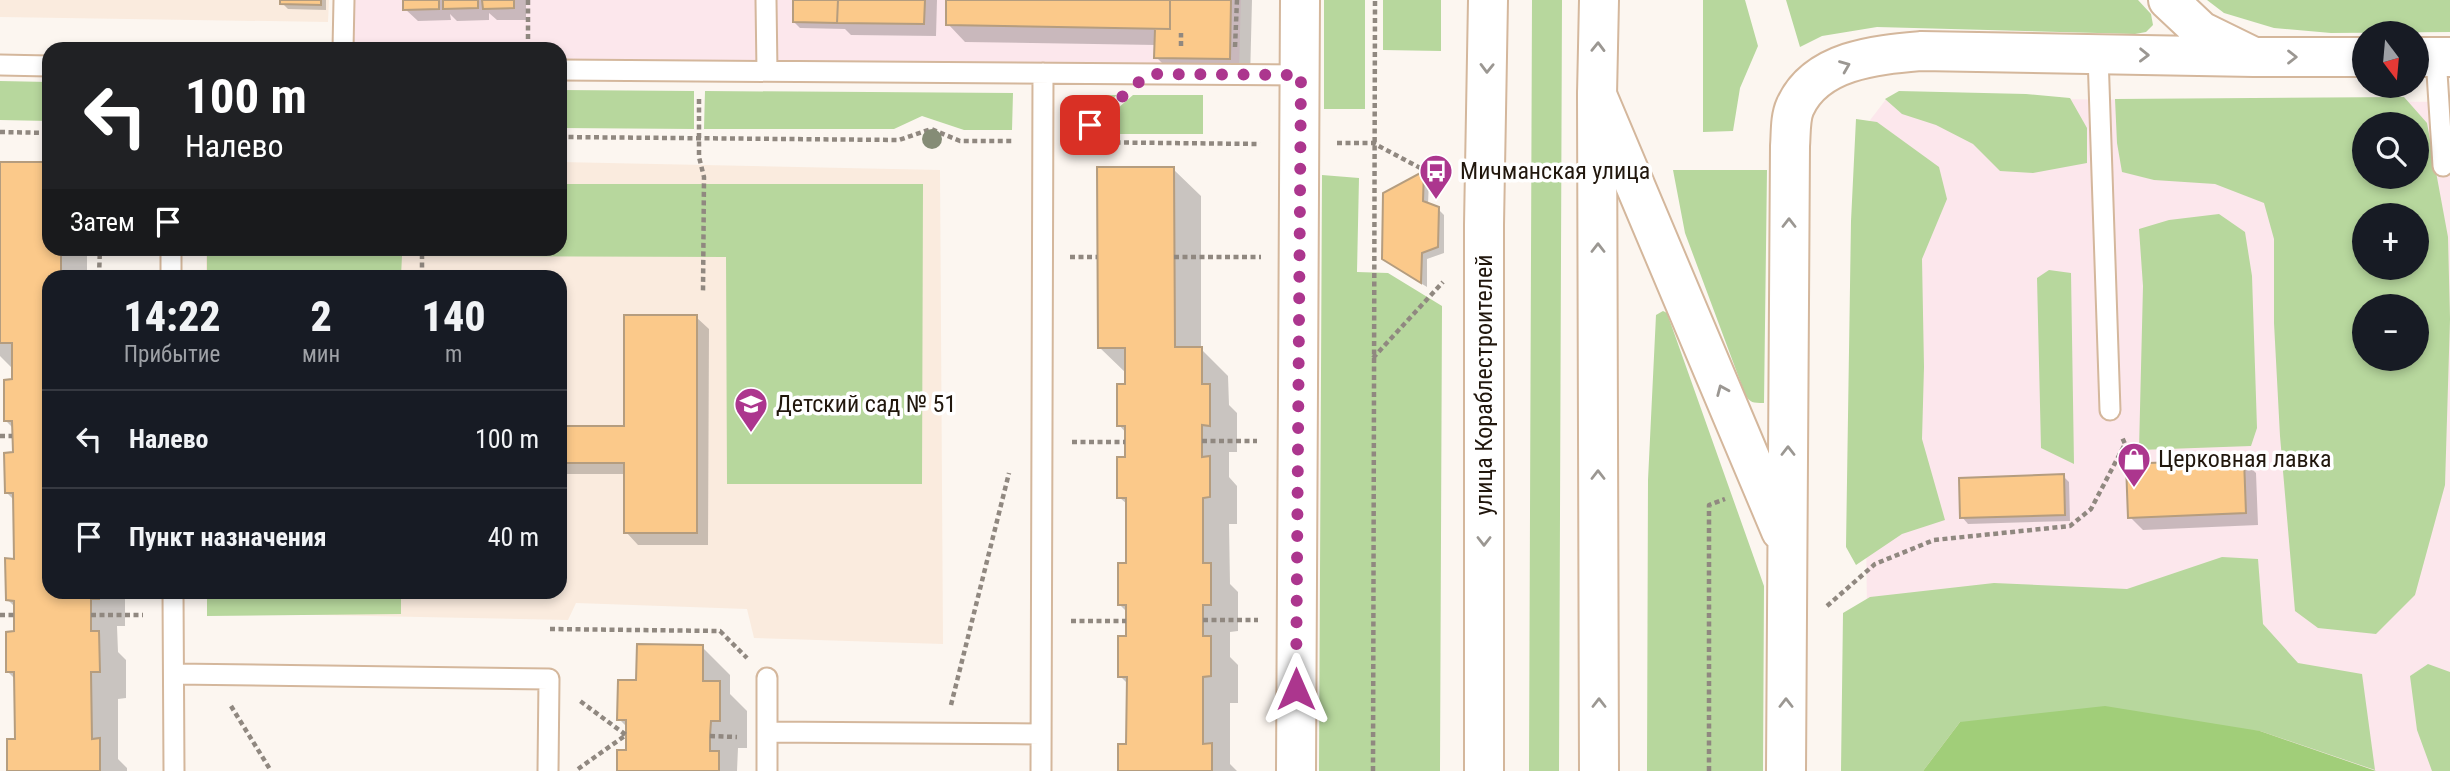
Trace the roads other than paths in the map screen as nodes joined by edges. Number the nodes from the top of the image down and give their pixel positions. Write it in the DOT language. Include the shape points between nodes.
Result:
graph roads {
  1 [pos="344,0"];
  2 [pos="766,0"];
  3 [pos="1300,0"];
  4 [pos="1488,0"];
  5 [pos="1599,0"];
  6 [pos="2168,0"];
  7 [pos="343,42"];
  8 [pos="2098,55"];
  9 [pos="2254,57"];
  10 [pos="2352,57"];
  11 [pos="2434,57"];
  12 [pos="0,65"];
  13 [pos="42,65"];
  14 [pos="567,70"];
  15 [pos="767,71"];
  16 [pos="1043,73"];
  17 [pos="1301,75"];
  18 [pos="1597,95"];
  19 [pos="2443,166"];
  20 [pos="2110,410"];
  21 [pos="1786,543"];
  22 [pos="173,599"];
  23 [pos="174,674"];
  24 [pos="767,678"];
  25 [pos="767,732"];
  26 [pos="1041,734"];
  27 [pos="174,771"];
  28 [pos="548,771"];
  29 [pos="768,771"];
  30 [pos="1041,771"];
  31 [pos="1296,771"];
  32 [pos="1484,771"];
  33 [pos="1599,771"];
  34 [pos="1786,771"];
  1 -- 7 [label="lane"];
  2 -- 15 [label="lane"];
  3 -- 17 [label="street"];
  4 -- 32 [label="street, улица Кораблестроителей, one-way"];
  18 -- 5 [label="street, one-way"];
  6 -- 9 [label="street" via="2201,31"];
  8 -- 9 [label="street, one-way"];
  8 -- 20 [label="lane"];
  21 -- 8 [label="street, one-way" via="1794,108 1814,82 1845,64 1880,55 1921,51"];
  9 -- 10 [label="street, one-way"];
  11 -- 19 [label="lane"];
  12 -- 13 [label="lane"];
  14 -- 15 [label="lane"];
  15 -- 16 [label="lane"];
  16 -- 17 [label="lane"];
  16 -- 26 [label="lane"];
  17 -- 31 [label="street"];
  21 -- 18 [label="street, one-way"];
  33 -- 18 [label="street, one-way"];
  34 -- 21 [label="street, one-way"];
  22 -- 23 [label="lane"];
  23 -- 27 [label="lane"];
  23 -- 28 [label="lane" via="549,679"];
  24 -- 25 [label="lane"];
  25 -- 26 [label="lane"];
  25 -- 29 [label="lane"];
  26 -- 30 [label="lane"];
}
